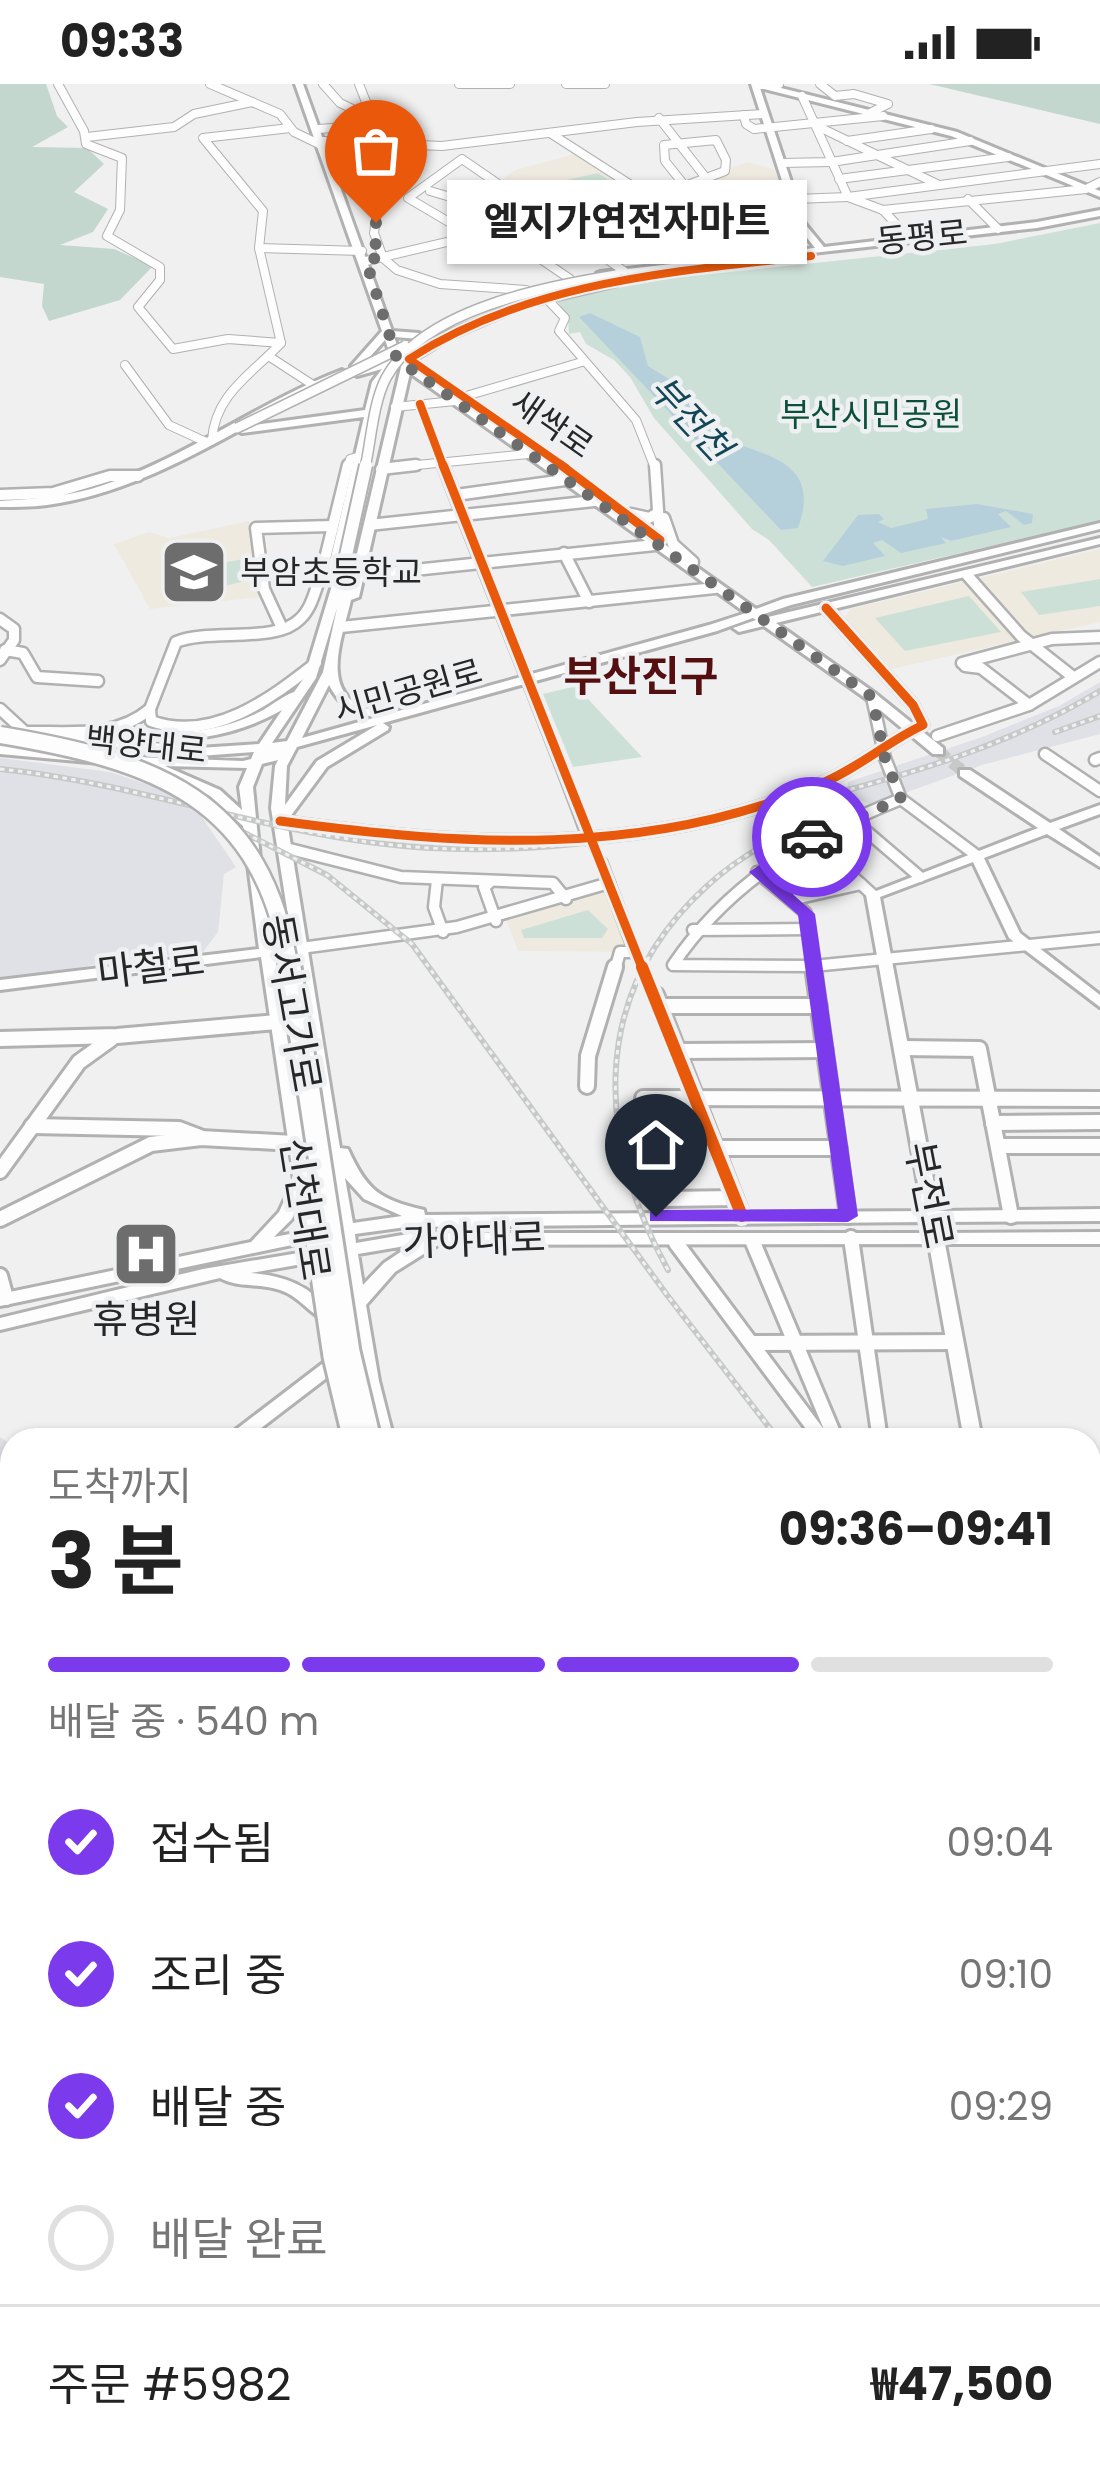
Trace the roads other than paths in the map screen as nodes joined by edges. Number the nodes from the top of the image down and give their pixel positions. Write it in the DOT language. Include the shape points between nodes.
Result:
graph roads {
  1 [pos="58,84"];
  2 [pos="210,84"];
  3 [pos="323,84"];
  4 [pos="359,84"];
  5 [pos="460,84"];
  6 [pos="510,84"];
  7 [pos="566,84"];
  8 [pos="604,84"];
  9 [pos="779,84"];
  10 [pos="820,84"];
  11 [pos="300,85"];
  12 [pos="758,85"];
  13 [pos="802,96"];
  14 [pos="252,102"];
  15 [pos="870,113"];
  16 [pos="764,114"];
  17 [pos="744,115"];
  18 [pos="883,116"];
  19 [pos="659,118"];
  20 [pos="380,124"];
  21 [pos="817,126"];
  22 [pos="290,128"];
  23 [pos="769,128"];
  24 [pos="931,128"];
  25 [pos="550,133"];
  26 [pos="87,137"];
  27 [pos="322,139"];
  28 [pos="678,141"];
  29 [pos="847,141"];
  30 [pos="970,141"];
  31 [pos="378,149"];
  32 [pos="878,156"];
  33 [pos="1008,157"];
  34 [pos="831,162"];
  35 [pos="782,163"];
  36 [pos="1100,164"];
  37 [pos="1041,170"];
  38 [pos="909,171"];
  39 [pos="706,178"];
  40 [pos="839,178"];
  41 [pos="1100,182"];
  42 [pos="939,185"];
  43 [pos="685,186"];
  44 [pos="1085,188"];
  45 [pos="430,191"];
  46 [pos="1100,194"];
  47 [pos="647,195"];
  48 [pos="848,197"];
  49 [pos="795,199"];
  50 [pos="973,202"];
  51 [pos="883,210"];
  52 [pos="1100,217"];
  53 [pos="545,218"];
  54 [pos="801,224"];
  55 [pos="498,229"];
  56 [pos="813,230"];
  57 [pos="998,230"];
  58 [pos="471,236"];
  59 [pos="909,238"];
  60 [pos="856,243"];
  61 [pos="259,248"];
  62 [pos="824,251"];
  63 [pos="776,253"];
  64 [pos="364,256"];
  65 [pos="382,256"];
  66 [pos="743,257"];
  67 [pos="757,262"];
  68 [pos="620,274"];
  69 [pos="570,280"];
  70 [pos="526,290"];
  71 [pos="546,298"];
  72 [pos="388,329"];
  73 [pos="439,330"];
  74 [pos="419,337"];
  75 [pos="433,343"];
  76 [pos="281,344"];
  77 [pos="401,356"];
  78 [pos="270,357"];
  79 [pos="582,362"];
  80 [pos="124,365"];
  81 [pos="356,366"];
  82 [pos="438,378"];
  83 [pos="314,386"];
  84 [pos="460,399"];
  85 [pos="420,404"];
  86 [pos="395,407"];
  87 [pos="368,412"];
  88 [pos="233,430"];
  89 [pos="209,441"];
  90 [pos="528,454"];
  91 [pos="357,457"];
  92 [pos="443,462"];
  93 [pos="381,469"];
  94 [pos="138,476"];
  95 [pos="565,480"];
  96 [pos="0,495"];
  97 [pos="456,495"];
  98 [pos="594,501"];
  99 [pos="0,505"];
  100 [pos="657,508"];
  101 [pos="463,514"];
  102 [pos="632,514"];
  103 [pos="369,525"];
  104 [pos="332,526"];
  105 [pos="1100,526"];
  106 [pos="1100,541"];
  107 [pos="657,542"];
  108 [pos="564,553"];
  109 [pos="482,562"];
  110 [pos="690,566"];
  111 [pos="341,572"];
  112 [pos="967,574"];
  113 [pos="715,587"];
  114 [pos="631,596"];
  115 [pos="732,601"];
  116 [pos="589,602"];
  117 [pos="826,608"];
  118 [pos="501,612"];
  119 [pos="766,616"];
  120 [pos="0,619"];
  121 [pos="338,620"];
  122 [pos="281,626"];
  123 [pos="718,630"];
  124 [pos="1100,637"];
  125 [pos="800,646"];
  126 [pos="1032,646"];
  127 [pos="3,655"];
  128 [pos="1100,662"];
  129 [pos="313,670"];
  130 [pos="329,672"];
  131 [pos="1073,677"];
  132 [pos="531,680"];
  133 [pos="98,681"];
  134 [pos="872,697"];
  135 [pos="1028,705"];
  136 [pos="0,709"];
  137 [pos="150,709"];
  138 [pos="404,713"];
  139 [pos="122,726"];
  140 [pos="384,726"];
  141 [pos="918,727"];
  142 [pos="173,728"];
  143 [pos="25,732"];
  144 [pos="51,734"];
  145 [pos="0,740"];
  146 [pos="941,744"];
  147 [pos="883,748"];
  148 [pos="289,749"];
  149 [pos="1045,754"];
  150 [pos="257,757"];
  151 [pos="144,762"];
  152 [pos="971,771"];
  153 [pos="1100,791"];
  154 [pos="901,799"];
  155 [pos="1100,808"];
  156 [pos="851,818"];
  157 [pos="280,821"];
  158 [pos="249,824"];
  159 [pos="1050,827"];
  160 [pos="810,838"];
  161 [pos="589,840"];
  162 [pos="282,847"];
  163 [pos="976,855"];
  164 [pos="602,862"];
  165 [pos="1100,863"];
  166 [pos="758,872"];
  167 [pos="920,877"];
  168 [pos="437,880"];
  169 [pos="489,883"];
  170 [pos="609,884"];
  171 [pos="867,889"];
  172 [pos="566,899"];
  173 [pos="790,900"];
  174 [pos="496,922"];
  175 [pos="808,929"];
  176 [pos="693,930"];
  177 [pos="443,932"];
  178 [pos="1100,938"];
  179 [pos="1027,944"];
  180 [pos="301,948"];
  181 [pos="268,952"];
  182 [pos="886,959"];
  183 [pos="813,965"];
  184 [pos="0,986"];
  185 [pos="1100,1002"];
  186 [pos="818,1006"];
  187 [pos="277,1022"];
  188 [pos="117,1036"];
  189 [pos="0,1039"];
  190 [pos="902,1048"];
  191 [pos="825,1050"];
  192 [pos="678,1051"];
  193 [pos="587,1086"];
  194 [pos="643,1098"];
  195 [pos="697,1098"];
  196 [pos="832,1099"];
  197 [pos="912,1099"];
  198 [pos="988,1099"];
  199 [pos="1100,1099"];
  200 [pos="328,1121"];
  201 [pos="1100,1122"];
  202 [pos="993,1123"];
  203 [pos="32,1126"];
  204 [pos="201,1138"];
  205 [pos="294,1143"];
  206 [pos="998,1146"];
  207 [pos="1100,1146"];
  208 [pos="716,1148"];
  209 [pos="839,1148"];
  210 [pos="299,1165"];
  211 [pos="0,1171"];
  212 [pos="735,1198"];
  213 [pos="665,1199"];
  214 [pos="933,1215"];
  215 [pos="736,1216"];
  216 [pos="848,1216"];
  217 [pos="1011,1216"];
  218 [pos="1100,1216"];
  219 [pos="0,1219"];
  220 [pos="455,1228"];
  221 [pos="796,1238"];
  222 [pos="851,1238"];
  223 [pos="1100,1238"];
  224 [pos="348,1239"];
  225 [pos="938,1239"];
  226 [pos="752,1240"];
  227 [pos="676,1244"];
  228 [pos="312,1245"];
  229 [pos="256,1246"];
  230 [pos="203,1275"];
  231 [pos="0,1276"];
  232 [pos="3,1299"];
  233 [pos="358,1304"];
  234 [pos="322,1313"];
  235 [pos="0,1324"];
  236 [pos="866,1341"];
  237 [pos="795,1342"];
  238 [pos="956,1342"];
  239 [pos="754,1343"];
  240 [pos="332,1365"];
  241 [pos="250,1428"];
  242 [pos="348,1428"];
  243 [pos="349,1428"];
  244 [pos="367,1428"];
  245 [pos="383,1428"];
  246 [pos="814,1428"];
  247 [pos="831,1428"];
  248 [pos="878,1428"];
  249 [pos="972,1428"];
  1 -- 26 [label="street"];
  2 -- 14 [label="street"];
  3 -- 11 [label="street"];
  3 -- 20 [label="street"];
  4 -- 20 [label="street" via="382,114"];
  5 -- 6 [label="street"];
  7 -- 8 [label="street"];
  9 -- 12 [label="street"];
  10 -- 15 [label="street" via="835,96 888,104"];
  11 -- 27 [label="main road"];
  12 -- 13 [label="main road"];
  12 -- 16 [label="main road"];
  13 -- 15 [label="main road"];
  13 -- 21 [label="street"];
  14 -- 22 [label="street"];
  14 -- 26 [label="street" via="194,114 173,127"];
  15 -- 18 [label="main road"];
  16 -- 17 [label="street"];
  16 -- 23 [label="main road"];
  17 -- 19 [label="street"];
  17 -- 23 [label="street" via="749,128"];
  18 -- 21 [label="street"];
  18 -- 24 [label="main road"];
  19 -- 25 [label="street"];
  19 -- 28 [label="street"];
  20 -- 27 [label="street"];
  20 -- 31 [label="street"];
  21 -- 23 [label="street"];
  21 -- 29 [label="street"];
  21 -- 34 [label="street"];
  22 -- 27 [label="street"];
  22 -- 61 [label="street" via="203,138 263,211"];
  23 -- 35 [label="main road"];
  24 -- 29 [label="street"];
  24 -- 30 [label="main road"];
  25 -- 31 [label="street" via="477,146"];
  25 -- 47 [label="street"];
  26 -- 76 [label="street" via="88,146 122,158 120,210 106,236 160,266 160,280 138,307 173,349 228,340"];
  27 -- 31 [label="street"];
  27 -- 64 [label="main road"];
  28 -- 39 [label="street"];
  28 -- 39 [label="street" via="716,140 725,171"];
  28 -- 43 [label="street" via="664,145 665,160"];
  29 -- 32 [label="street"];
  30 -- 32 [label="street"];
  30 -- 33 [label="main road"];
  31 -- 65 [label="street" via="385,159 374,241"];
  32 -- 34 [label="street"];
  32 -- 38 [label="street"];
  33 -- 37 [label="main road"];
  33 -- 38 [label="street"];
  34 -- 35 [label="street"];
  34 -- 40 [label="street"];
  35 -- 49 [label="main road"];
  36 -- 37 [label="street"];
  37 -- 42 [label="street"];
  37 -- 44 [label="main road"];
  38 -- 40 [label="street"];
  38 -- 42 [label="street"];
  39 -- 43 [label="street"];
  40 -- 48 [label="street"];
  41 -- 44 [label="street"];
  42 -- 48 [label="street"];
  42 -- 50 [label="street"];
  43 -- 47 [label="street"];
  44 -- 46 [label="main road"];
  44 -- 50 [label="street"];
  45 -- 55 [label="street" via="471,203"];
  47 -- 53 [label="street"];
  47 -- 66 [label="street"];
  48 -- 49 [label="street"];
  48 -- 51 [label="street"];
  49 -- 54 [label="main road"];
  49 -- 56 [label="main road"];
  50 -- 51 [label="street"];
  50 -- 57 [label="street"];
  51 -- 59 [label="street"];
  52 -- 57 [label="main road, 동평로"];
  52 -- 62 [label="main road, 동평로" via="1008,237"];
  53 -- 55 [label="street"];
  53 -- 58 [label="street" via="462,159 408,198"];
  53 -- 68 [label="street"];
  54 -- 62 [label="main road"];
  54 -- 63 [label="main road"];
  55 -- 58 [label="street"];
  55 -- 69 [label="street"];
  56 -- 60 [label="main road"];
  56 -- 62 [label="main road"];
  57 -- 59 [label="main road, 동평로"];
  58 -- 65 [label="street"];
  59 -- 60 [label="main road, 동평로"];
  60 -- 62 [label="main road, 동평로"];
  61 -- 64 [label="street"];
  61 -- 76 [label="street"];
  62 -- 63 [label="main road, 동평로"];
  62 -- 67 [label="main road"];
  63 -- 66 [label="main road, 동평로"];
  64 -- 65 [label="street"];
  64 -- 72 [label="main road"];
  65 -- 70 [label="street" via="414,278"];
  66 -- 68 [label="main road, 동평로"];
  67 -- 68 [label="main road"];
  67 -- 71 [label="main road"];
  68 -- 69 [label="main road"];
  68 -- 73 [label="main road, bridge" via="529,294"];
  68 -- 111 [label="main road, bridge" via="514,302 406,360 389,386"];
  69 -- 70 [label="main road"];
  70 -- 74 [label="main road"];
  71 -- 75 [label="main road"];
  71 -- 79 [label="street" via="565,318 559,331"];
  72 -- 74 [label="main road"];
  72 -- 77 [label="main road"];
  72 -- 81 [label="main road"];
  73 -- 88 [label="main road, bridge"];
  73 -- 111 [label="main road, bridge" via="403,355 384,381"];
  74 -- 77 [label="main road"];
  75 -- 77 [label="main road"];
  75 -- 82 [label="main road" via="425,361"];
  76 -- 78 [label="street"];
  77 -- 81 [label="main road"];
  77 -- 82 [label="main road, 새싹로"];
  77 -- 84 [label="main road, 새싹로"];
  77 -- 86 [label="main road"];
  77 -- 87 [label="main road" via="377,382"];
  77 -- 88 [label="main road"];
  78 -- 83 [label="street"];
  78 -- 89 [label="street" via="225,396"];
  79 -- 84 [label="street"];
  79 -- 100 [label="street" via="603,376 652,452"];
  80 -- 89 [label="street" via="169,424"];
  81 -- 83 [label="main road"];
  82 -- 84 [label="main road, 새싹로"];
  83 -- 88 [label="main road"];
  84 -- 85 [label="street"];
  84 -- 90 [label="main road, 새싹로"];
  84 -- 102 [label="main road, 새싹로"];
  85 -- 86 [label="street"];
  85 -- 92 [label="street"];
  86 -- 93 [label="main road"];
  87 -- 88 [label="main road"];
  87 -- 91 [label="main road"];
  88 -- 89 [label="main road"];
  89 -- 94 [label="main road"];
  90 -- 92 [label="street"];
  90 -- 95 [label="main road, 새싹로"];
  91 -- 104 [label="street"];
  91 -- 111 [label="main road"];
  92 -- 93 [label="street"];
  92 -- 97 [label="street"];
  93 -- 103 [label="main road"];
  94 -- 96 [label="street"];
  94 -- 99 [label="main road" via="73,500"];
  95 -- 97 [label="street"];
  95 -- 98 [label="main road, 새싹로"];
  97 -- 101 [label="street"];
  98 -- 101 [label="street"];
  98 -- 107 [label="main road, 새싹로"];
  100 -- 102 [label="street" via="649,518"];
  100 -- 107 [label="street"];
  100 -- 110 [label="street"];
  101 -- 103 [label="street"];
  101 -- 109 [label="street"];
  102 -- 107 [label="main road, 새싹로"];
  103 -- 111 [label="main road"];
  104 -- 111 [label="street" via="327,564"];
  104 -- 122 [label="street" via="256,528 264,589"];
  105 -- 119 [label="main road, 시민공원로"];
  106 -- 112 [label="main road, 시민공원로"];
  107 -- 108 [label="street"];
  107 -- 110 [label="main road, 새싹로"];
  108 -- 109 [label="street"];
  108 -- 116 [label="street"];
  109 -- 111 [label="street"];
  109 -- 118 [label="street"];
  110 -- 113 [label="main road, 새싹로"];
  110 -- 114 [label="street" via="677,583"];
  110 -- 119 [label="main road, 새싹로"];
  111 -- 121 [label="main road, 신천대로"];
  111 -- 122 [label="street" via="302,619"];
  112 -- 117 [label="main road, 시민공원로"];
  112 -- 126 [label="street"];
  113 -- 114 [label="street"];
  113 -- 115 [label="main road, 새싹로"];
  114 -- 116 [label="street"];
  115 -- 119 [label="main road, 새싹로"];
  115 -- 123 [label="main road"];
  116 -- 118 [label="street"];
  117 -- 119 [label="main road, 시민공원로"];
  117 -- 141 [label="street, 새싹로" via="913,704"];
  118 -- 121 [label="street"];
  118 -- 132 [label="street"];
  119 -- 123 [label="main road, 시민공원로"];
  119 -- 125 [label="main road, 새싹로"];
  119 -- 141 [label="main road, 새싹로"];
  120 -- 127 [label="street" via="14,628"];
  121 -- 129 [label="main road, 신천대로"];
  121 -- 130 [label="main road, 신천대로"];
  122 -- 137 [label="street" via="200,632 176,642"];
  123 -- 125 [label="main road"];
  123 -- 132 [label="main road, 시민공원로"];
  124 -- 126 [label="street"];
  125 -- 134 [label="main road, 새싹로"];
  126 -- 131 [label="street"];
  126 -- 135 [label="street" via="962,663"];
  127 -- 133 [label="street" via="22,653 37,677"];
  128 -- 131 [label="street"];
  129 -- 142 [label="street" via="254,709"];
  129 -- 144 [label="main road" via="283,704 218,732"];
  129 -- 150 [label="main road, 신천대로"];
  130 -- 138 [label="main road" via="351,708"];
  130 -- 148 [label="main road, 신천대로"];
  131 -- 135 [label="street"];
  132 -- 138 [label="main road, 시민공원로"];
  132 -- 140 [label="main road, 시민공원로"];
  132 -- 161 [label="street"];
  134 -- 141 [label="main road, 새싹로"];
  134 -- 147 [label="street"];
  135 -- 146 [label="street"];
  136 -- 143 [label="street"];
  137 -- 139 [label="street"];
  137 -- 142 [label="street" via="154,725"];
  138 -- 148 [label="main road, 시민공원로"];
  139 -- 142 [label="street"];
  139 -- 143 [label="street"];
  140 -- 148 [label="main road, 시민공원로"];
  140 -- 157 [label="main road" via="322,764"];
  141 -- 146 [label="main road, 새싹로"];
  141 -- 147 [label="street"];
  143 -- 144 [label="main road, 백양대로"];
  143 -- 145 [label="highway"];
  144 -- 150 [label="main road, 백양대로"];
  145 -- 151 [label="highway"];
  145 -- 243 [label="highway, 동서고가로, bridge" via="90,758 159,785 212,822 252,874 268,920"];
  145 -- 244 [label="highway, 동서고가로, bridge" via="83,749 175,784 222,818 266,875 286,943"];
  147 -- 154 [label="street"];
  147 -- 161 [label="street" via="799,793 669,829"];
  148 -- 150 [label="main road, 백양대로"];
  148 -- 157 [label="main road, 신천대로" via="277,787"];
  149 -- 153 [label="street"];
  150 -- 151 [label="main road, 백양대로"];
  150 -- 158 [label="main road, 신천대로" via="246,787"];
  151 -- 158 [label="main road" via="215,793"];
  152 -- 159 [label="main road" via="1006,804"];
  154 -- 156 [label="street"];
  154 -- 163 [label="street"];
  155 -- 159 [label="main road"];
  156 -- 160 [label="street"];
  156 -- 167 [label="street"];
  157 -- 161 [label="street" via="464,845"];
  157 -- 162 [label="main road, 신천대로"];
  158 -- 181 [label="main road, 신천대로"];
  159 -- 163 [label="main road"];
  159 -- 165 [label="main road"];
  160 -- 166 [label="street"];
  160 -- 171 [label="street"];
  162 -- 168 [label="street" via="330,855 347,868"];
  162 -- 180 [label="main road, 신천대로"];
  163 -- 167 [label="main road"];
  163 -- 179 [label="main road" via="1005,922"];
  164 -- 170 [label="street"];
  166 -- 173 [label="street"];
  166 -- 176 [label="street"];
  167 -- 171 [label="main road"];
  168 -- 169 [label="street"];
  168 -- 177 [label="street" via="434,907"];
  169 -- 172 [label="street" via="553,883"];
  169 -- 174 [label="street"];
  170 -- 172 [label="street"];
  170 -- 193 [label="street" via="635,952 620,952 588,1055"];
  171 -- 173 [label="street"];
  171 -- 182 [label="main road, 부전로"];
  172 -- 174 [label="street"];
  173 -- 175 [label="street" via="806,914"];
  174 -- 177 [label="street"];
  175 -- 176 [label="street"];
  175 -- 183 [label="street"];
  176 -- 183 [label="street" via="673,965"];
  177 -- 180 [label="street"];
  178 -- 179 [label="street"];
  179 -- 182 [label="street"];
  179 -- 185 [label="main road"];
  180 -- 181 [label="main road, 마철로"];
  180 -- 200 [label="main road, 신천대로"];
  181 -- 184 [label="main road, 마철로"];
  181 -- 187 [label="main road, 신천대로"];
  182 -- 183 [label="street"];
  182 -- 190 [label="main road, 부전로"];
  183 -- 186 [label="street"];
  186 -- 191 [label="street"];
  186 -- 192 [label="street" via="658,1000"];
  187 -- 188 [label="street"];
  187 -- 205 [label="main road, 신천대로"];
  188 -- 189 [label="street"];
  188 -- 203 [label="street" via="89,1052"];
  190 -- 197 [label="main road, 부전로"];
  190 -- 198 [label="street" via="979,1049"];
  191 -- 192 [label="street"];
  191 -- 196 [label="street"];
  192 -- 195 [label="street"];
  194 -- 195 [label="street"];
  195 -- 196 [label="street"];
  195 -- 208 [label="street"];
  196 -- 197 [label="street"];
  196 -- 209 [label="street"];
  197 -- 198 [label="street"];
  197 -- 214 [label="main road, 부전로"];
  198 -- 199 [label="street"];
  198 -- 202 [label="street"];
  200 -- 220 [label="main road" via="356,1188"];
  200 -- 224 [label="main road, 신천대로"];
  201 -- 202 [label="street"];
  202 -- 206 [label="street"];
  203 -- 204 [label="street" via="179,1129"];
  203 -- 211 [label="street"];
  204 -- 205 [label="street"];
  204 -- 219 [label="street" via="151,1144"];
  205 -- 210 [label="main road, 신천대로"];
  206 -- 207 [label="street"];
  206 -- 217 [label="street"];
  208 -- 209 [label="street"];
  208 -- 212 [label="street"];
  209 -- 216 [label="street"];
  210 -- 228 [label="main road, 신천대로"];
  210 -- 229 [label="main road" via="292,1204"];
  212 -- 213 [label="street"];
  212 -- 215 [label="street"];
  214 -- 216 [label="main road, 가야대로"];
  214 -- 217 [label="main road, 가야대로"];
  214 -- 225 [label="main road, 부전로"];
  215 -- 216 [label="main road, 가야대로"];
  215 -- 220 [label="main road, 가야대로"];
  217 -- 218 [label="main road, 가야대로"];
  220 -- 221 [label="main road, 가야대로"];
  220 -- 224 [label="main road, 가야대로" via="406,1221"];
  220 -- 227 [label="main road"];
  220 -- 233 [label="main road" via="394,1264"];
  221 -- 222 [label="main road, 가야대로"];
  221 -- 226 [label="main road"];
  222 -- 225 [label="main road, 가야대로"];
  222 -- 236 [label="street"];
  223 -- 225 [label="main road, 가야대로"];
  224 -- 228 [label="main road, 가야대로"];
  224 -- 233 [label="main road, 신천대로"];
  225 -- 238 [label="main road, 부전로"];
  226 -- 227 [label="main road"];
  226 -- 237 [label="street"];
  227 -- 239 [label="street"];
  228 -- 229 [label="main road, 가야대로"];
  228 -- 230 [label="main road, 가야대로"];
  228 -- 234 [label="main road, 신천대로"];
  229 -- 232 [label="main road, 가야대로"];
  230 -- 234 [label="main road" via="290,1286"];
  230 -- 235 [label="main road, 가야대로"];
  231 -- 232 [label="street"];
  233 -- 245 [label="main road, 신천대로"];
  234 -- 240 [label="main road, 신천대로"];
  236 -- 237 [label="street"];
  236 -- 238 [label="street"];
  236 -- 248 [label="street"];
  237 -- 239 [label="street"];
  237 -- 247 [label="street"];
  238 -- 249 [label="main road, 부전로"];
  239 -- 246 [label="street"];
  240 -- 241 [label="street"];
  240 -- 242 [label="main road, 신천대로"];
}
